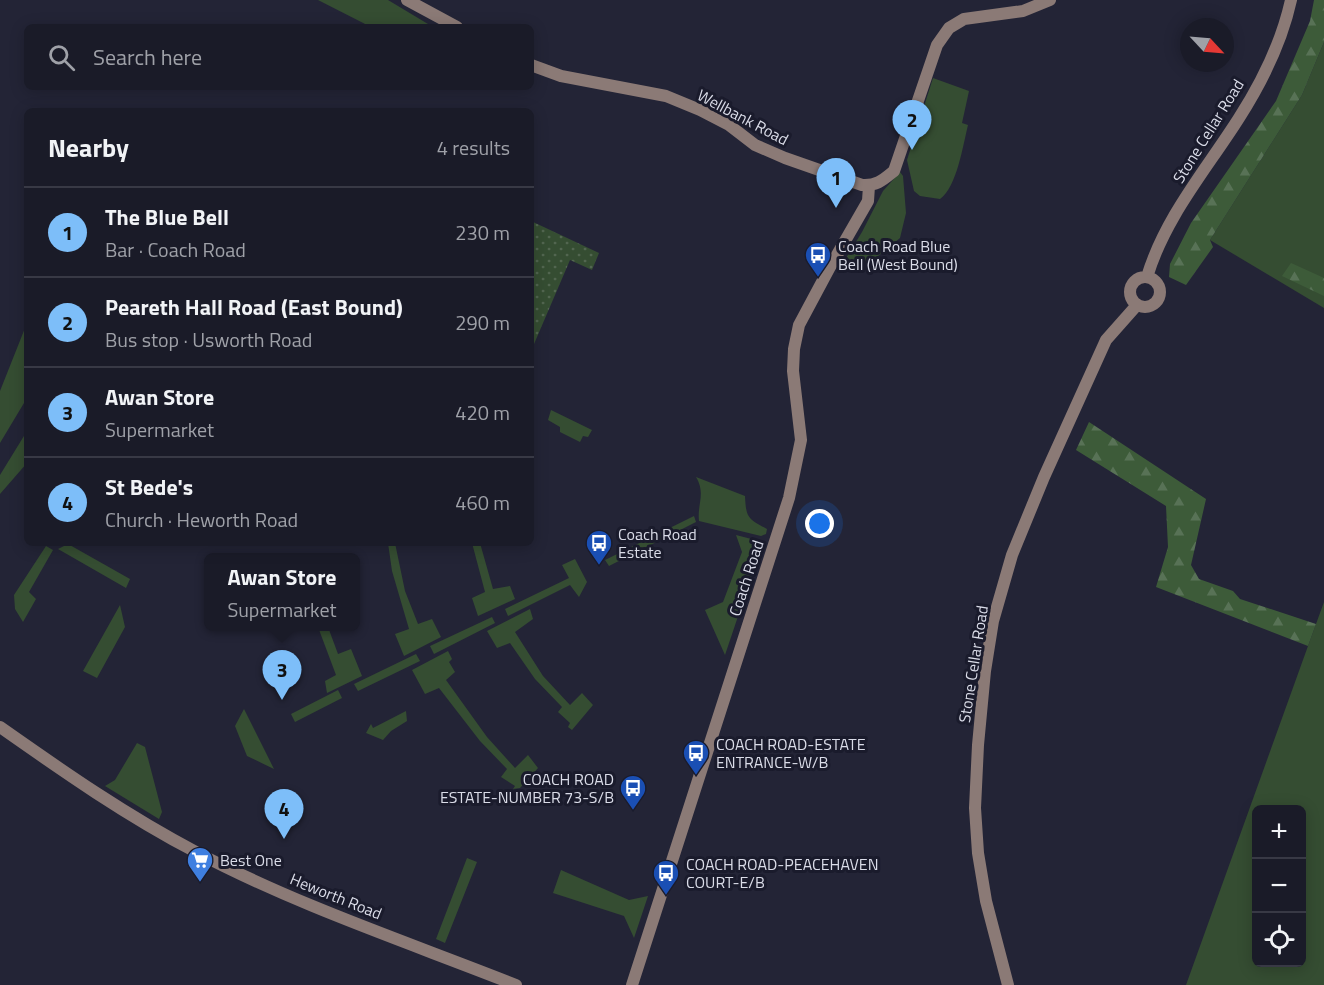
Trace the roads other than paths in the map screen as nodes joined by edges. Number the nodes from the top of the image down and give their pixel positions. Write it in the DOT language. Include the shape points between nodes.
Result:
graph roads {
  1 [pos="406,0"];
  2 [pos="1050,0"];
  3 [pos="1291,0"];
  4 [pos="451,24"];
  5 [pos="534,66"];
  6 [pos="869,186"];
  7 [pos="1147,277"];
  8 [pos="1137,305"];
  9 [pos="0,727"];
  10 [pos="516,985"];
  11 [pos="632,985"];
  12 [pos="1008,985"];
  1 -- 4 [label="street"];
  2 -- 6 [label="street" via="1023,11 964,19 948,28 937,45 894,171"];
  3 -- 7 [label="street, Stone Cellar Road" via="1270,62 1240,116 1169,222"];
  5 -- 6 [label="street, Wellbank Road" via="561,76 666,96 729,125 755,145"];
  6 -- 11 [label="street, Coach Road" via="868,201 800,325 793,371 801,440 789,498"];
  7 -- 8 [label="street" via="1130,288 1130,297"];
  7 -- 8 [label="street" via="1158,283 1159,300 1145,308"];
  8 -- 12 [label="street, Stone Cellar Road" via="1106,340 1012,555 993,621 985,671 975,808 986,901"];
  9 -- 10 [label="street, Heworth Road" via="103,798 198,853 287,895"];
}
